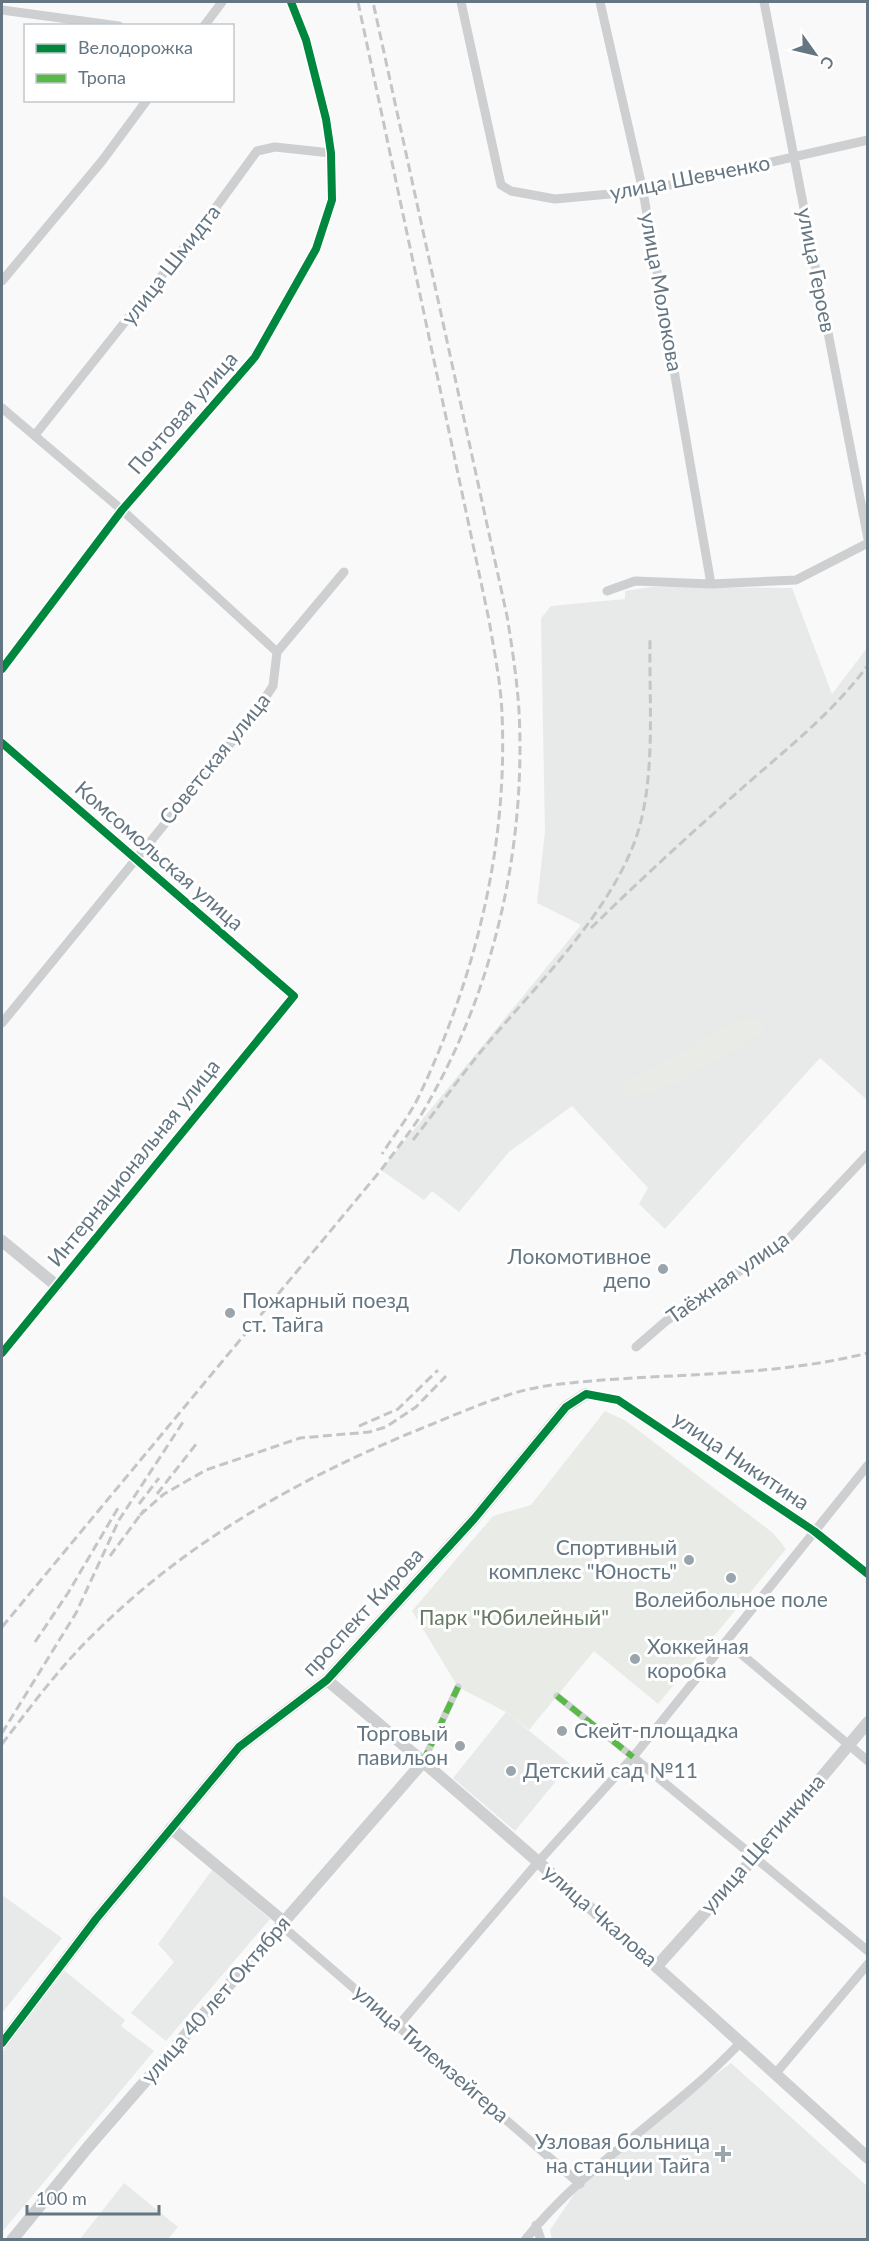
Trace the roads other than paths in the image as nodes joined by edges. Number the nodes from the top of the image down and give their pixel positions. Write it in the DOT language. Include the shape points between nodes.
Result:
graph roads {
  1 [pos="222,2"];
  2 [pos="291,2"];
  3 [pos="460,2"];
  4 [pos="600,2"];
  5 [pos="764,2"];
  6 [pos="2,10"];
  7 [pos="104,24"];
  8 [pos="206,24"];
  9 [pos="146,102"];
  10 [pos="867,140"];
  11 [pos="331,153"];
  12 [pos="795,158"];
  13 [pos="643,191"];
  14 [pos="2,281"];
  15 [pos="2,408"];
  16 [pos="35,435"];
  17 [pos="122,510"];
  18 [pos="867,541"];
  19 [pos="344,572"];
  20 [pos="711,584"];
  21 [pos="607,591"];
  22 [pos="277,652"];
  23 [pos="2,669"];
  24 [pos="2,743"];
  25 [pos="133,859"];
  26 [pos="294,996"];
  27 [pos="2,1023"];
  28 [pos="867,1154"];
  29 [pos="2,1240"];
  30 [pos="57,1286"];
  31 [pos="636,1347"];
  32 [pos="2,1353"];
  33 [pos="586,1394"];
  34 [pos="867,1465"];
  35 [pos="814,1531"];
  36 [pos="867,1574"];
  37 [pos="727,1642"];
  38 [pos="327,1680"];
  39 [pos="458,1687"];
  40 [pos="557,1696"];
  41 [pos="867,1722"];
  42 [pos="849,1744"];
  43 [pos="633,1757"];
  44 [pos="867,1761"];
  45 [pos="423,1762"];
  46 [pos="171,1828"];
  47 [pos="753,1859"];
  48 [pos="538,1862"];
  49 [pos="282,1923"];
  50 [pos="867,1951"];
  51 [pos="867,1964"];
  52 [pos="657,1966"];
  53 [pos="398,2026"];
  54 [pos="2,2043"];
  55 [pos="739,2044"];
  56 [pos="776,2073"];
  57 [pos="867,2158"];
  58 [pos="580,2184"];
  59 [pos="536,2225"];
  60 [pos="12,2240"];
  61 [pos="525,2240"];
  62 [pos="541,2240"];
  1 -- 8 [label="street"];
  2 -- 11 [label="street, Почтовая улица" via="306,40"];
  3 -- 13 [label="street, улица Шевченко" via="501,185 511,191 555,199"];
  4 -- 13 [label="street, улица Молокова"];
  5 -- 12 [label="street, улица Героев"];
  6 -- 7 [label="street"];
  9 -- 14 [label="street"];
  10 -- 12 [label="street, улица Шевченко"];
  11 -- 16 [label="street, улица Шмидта" via="275,147 257,151"];
  11 -- 17 [label="street, Почтовая улица" via="332,200 316,249 255,357"];
  12 -- 13 [label="street, улица Шевченко"];
  12 -- 18 [label="street, улица Героев"];
  13 -- 20 [label="street, улица Молокова"];
  15 -- 16 [label="street"];
  16 -- 17 [label="street"];
  17 -- 22 [label="street"];
  17 -- 23 [label="street, Почтовая улица"];
  18 -- 20 [label="street" via="796,580"];
  19 -- 22 [label="street"];
  20 -- 21 [label="street" via="635,581"];
  22 -- 25 [label="street, Советская улица" via="273,686 254,716"];
  24 -- 25 [label="street, Комсомольская улица"];
  25 -- 26 [label="street, Комсомольская улица"];
  25 -- 27 [label="street, Советская улица"];
  26 -- 30 [label="street, Интернациональная улица"];
  28 -- 31 [label="street, Таёжная улица" via="790,1237 666,1321"];
  29 -- 30 [label="street"];
  30 -- 32 [label="street, Интернациональная улица"];
  33 -- 35 [label="street, улица Никитина" via="618,1400"];
  33 -- 38 [label="street, проспект Кирова" via="566,1407 474,1519"];
  34 -- 35 [label="street"];
  35 -- 36 [label="street, улица Никитина"];
  35 -- 37 [label="street"];
  37 -- 42 [label="street"];
  37 -- 43 [label="street"];
  38 -- 45 [label="street, улица Чкалова"];
  38 -- 46 [label="street, проспект Кирова" via="239,1747"];
  39 -- 45 [label="street"];
  40 -- 43 [label="street"];
  41 -- 42 [label="street, улица Щетинкина"];
  42 -- 44 [label="street"];
  42 -- 47 [label="street, улица Щетинкина"];
  43 -- 47 [label="street"];
  43 -- 48 [label="street"];
  45 -- 48 [label="street, улица Чкалова"];
  45 -- 49 [label="street, улица 40 лет Октября"];
  46 -- 49 [label="street, улица Тилемзейгера"];
  46 -- 54 [label="street, проспект Кирова"];
  47 -- 50 [label="street"];
  47 -- 52 [label="street, улица Щетинкина"];
  48 -- 52 [label="street, улица Чкалова"];
  48 -- 53 [label="street"];
  49 -- 53 [label="street, улица Тилемзейгера"];
  49 -- 60 [label="street, улица 40 лет Октября"];
  51 -- 56 [label="street"];
  52 -- 55 [label="street, улица Чкалова"];
  53 -- 58 [label="street, улица Тилемзейгера"];
  55 -- 56 [label="street, улица Чкалова"];
  55 -- 58 [label="street"];
  56 -- 57 [label="street, улица Чкалова"];
  58 -- 59 [label="street"];
  59 -- 61 [label="street"];
  59 -- 62 [label="street"];
}
